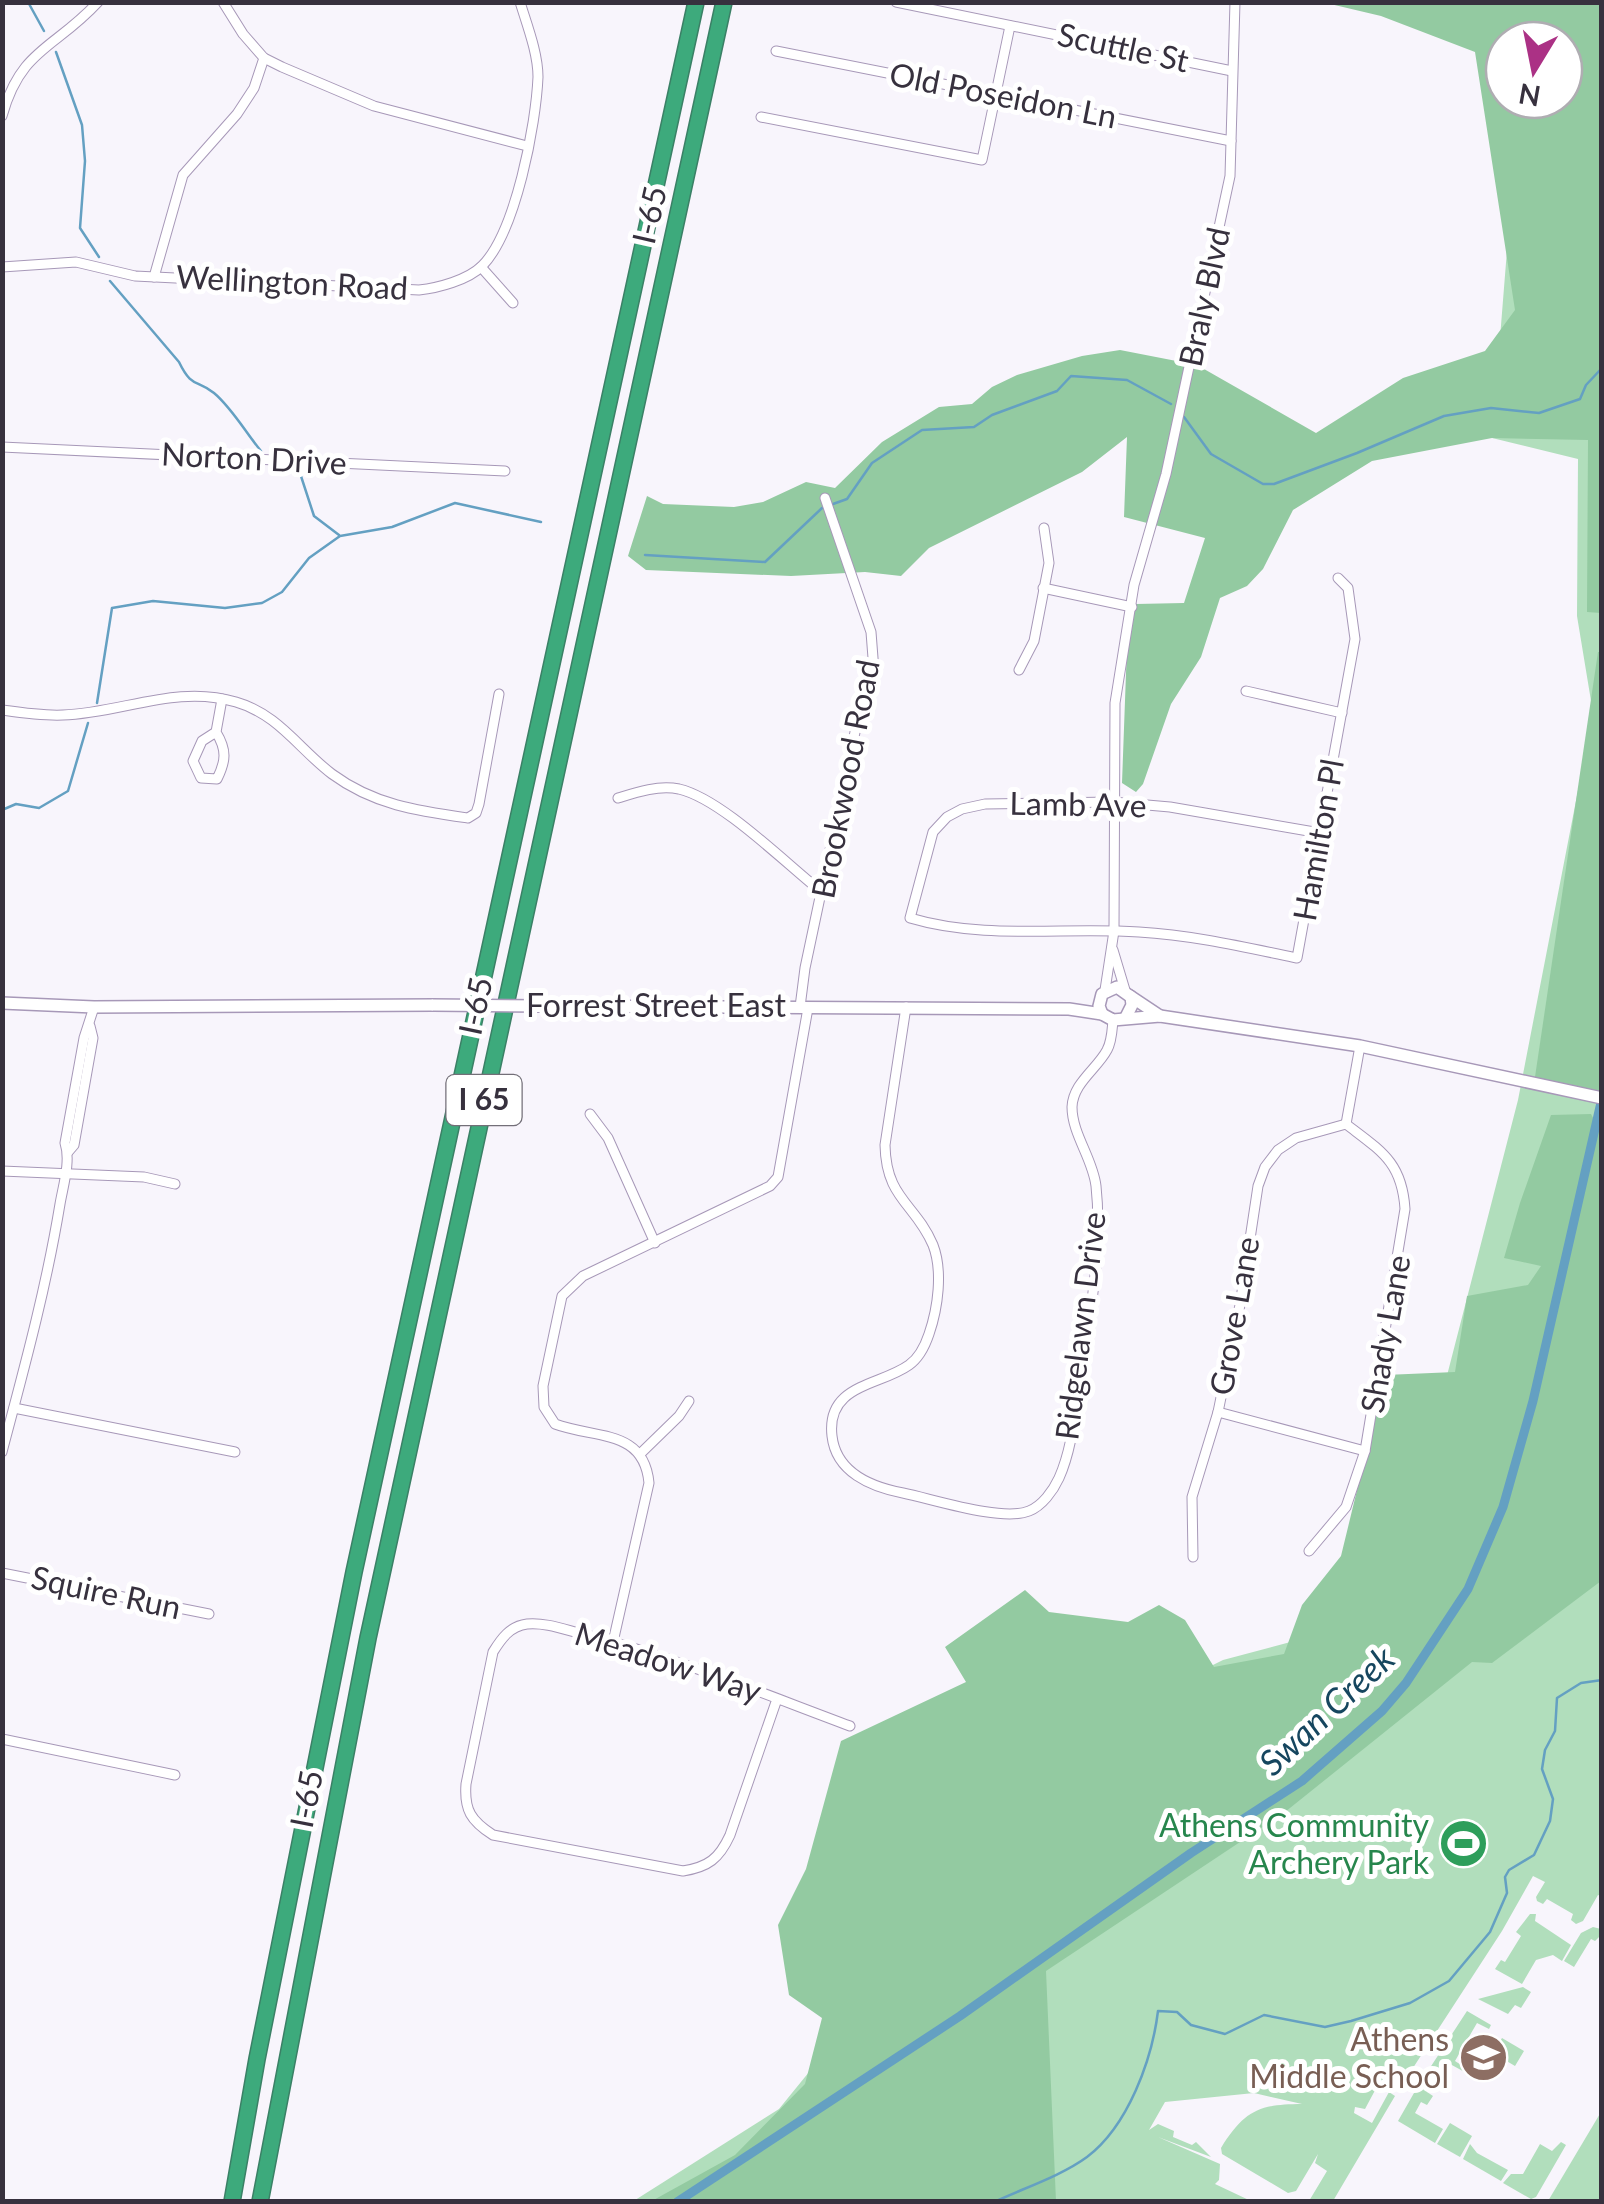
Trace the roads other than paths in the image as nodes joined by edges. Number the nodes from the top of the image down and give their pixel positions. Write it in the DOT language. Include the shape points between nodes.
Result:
graph roads {
  1 [pos="98,2"];
  2 [pos="223,2"];
  3 [pos="520,2"];
  4 [pos="696,2"];
  5 [pos="724,2"];
  6 [pos="896,2"];
  7 [pos="1235,2"];
  8 [pos="930,6"];
  9 [pos="1010,26"];
  10 [pos="776,51"];
  11 [pos="264,58"];
  12 [pos="1232,70"];
  13 [pos="996,95"];
  14 [pos="2,116"];
  15 [pos="761,117"];
  16 [pos="1230,140"];
  17 [pos="528,146"];
  18 [pos="2,268"];
  19 [pos="481,268"];
  20 [pos="154,277"];
  21 [pos="512,304"];
  22 [pos="2,448"];
  23 [pos="504,471"];
  24 [pos="825,498"];
  25 [pos="1044,528"];
  26 [pos="1338,578"];
  27 [pos="1043,588"];
  28 [pos="1133,607"];
  29 [pos="1018,670"];
  30 [pos="1246,692"];
  31 [pos="499,694"];
  32 [pos="222,699"];
  33 [pos="2,710"];
  34 [pos="1342,712"];
  35 [pos="216,732"];
  36 [pos="618,798"];
  37 [pos="1112,802"];
  38 [pos="1320,833"];
  39 [pos="823,893"];
  40 [pos="910,918"];
  41 [pos="1114,931"];
  42 [pos="1113,950"];
  43 [pos="1103,992"];
  44 [pos="1128,993"];
  45 [pos="2,1003"];
  46 [pos="94,1007"];
  47 [pos="804,1007"];
  48 [pos="906,1007"];
  49 [pos="1069,1009"];
  50 [pos="1160,1016"];
  51 [pos="1114,1017"];
  52 [pos="1360,1046"];
  53 [pos="1602,1098"];
  54 [pos="590,1114"];
  55 [pos="1346,1124"];
  56 [pos="2,1171"];
  57 [pos="65,1173"];
  58 [pos="175,1184"];
  59 [pos="656,1243"];
  60 [pos="690,1401"];
  61 [pos="14,1408"];
  62 [pos="1218,1412"];
  63 [pos="1365,1451"];
  64 [pos="2,1452"];
  65 [pos="235,1452"];
  66 [pos="640,1452"];
  67 [pos="1309,1551"];
  68 [pos="1193,1558"];
  69 [pos="2,1572"];
  70 [pos="209,1614"];
  71 [pos="613,1642"];
  72 [pos="777,1699"];
  73 [pos="850,1726"];
  74 [pos="2,1739"];
  75 [pos="175,1776"];
  76 [pos="232,2202"];
  77 [pos="260,2202"];
  1 -- 14 [label="street" via="26,62"];
  2 -- 11 [label="street"];
  3 -- 17 [label="street" via="538,74"];
  4 -- 76 [label="highway, I 65" via="354,1572"];
  5 -- 77 [label="highway, I-65 / I 65" via="380,1582"];
  6 -- 8 [label="street, Scuttle St"];
  7 -- 12 [label="street, Braly Blvd"];
  8 -- 9 [label="street, Scuttle St"];
  9 -- 12 [label="street, Scuttle St"];
  9 -- 13 [label="street"];
  10 -- 13 [label="street, Old Poseidon Ln"];
  11 -- 17 [label="street" via="374,106"];
  11 -- 20 [label="street" via="237,114 183,175"];
  12 -- 16 [label="street, Braly Blvd"];
  13 -- 15 [label="street" via="982,160"];
  13 -- 16 [label="street, Old Poseidon Ln"];
  16 -- 28 [label="street, Braly Blvd" via="1230,176 1199,328"];
  17 -- 19 [label="street" via="506,231"];
  18 -- 20 [label="street, Wellington Road" via="76,262"];
  19 -- 20 [label="street, Wellington Road" via="419,290"];
  19 -- 21 [label="street"];
  22 -- 23 [label="street, Norton Drive"];
  24 -- 39 [label="street, Brookwood Road" via="871,632 874,671 858,718"];
  25 -- 27 [label="street" via="1049,563"];
  26 -- 34 [label="street, Hamilton Pl" via="1348,588 1356,639"];
  27 -- 28 [label="street"];
  27 -- 29 [label="street" via="1034,640"];
  28 -- 37 [label="street, Braly Blvd" via="1115,703"];
  30 -- 34 [label="street"];
  31 -- 32 [label="street" via="480,804 468,818 375,799 329,772 270,716"];
  32 -- 33 [label="street" via="194,694 65,715"];
  32 -- 35 [label="street"];
  34 -- 38 [label="street, Hamilton Pl"];
  35 -- 35 [label="street" via="202,741 193,761 201,778 217,779 226,762"];
  36 -- 39 [label="street" via="660,788 699,797"];
  37 -- 38 [label="street, Lamb Ave"];
  37 -- 40 [label="street, Lamb Ave" via="986,804 947,816 933,832"];
  37 -- 41 [label="street"];
  38 -- 41 [label="street, Hamilton Pl" via="1297,958 1198,938"];
  39 -- 47 [label="street, Brookwood Road" via="805,968"];
  40 -- 41 [label="street, Hamilton Pl" via="963,930"];
  41 -- 42 [label="street"];
  42 -- 43 [label="street"];
  42 -- 44 [label="street"];
  43 -- 44 [label="street" via="1113,987"];
  43 -- 49 [label="street, Forrest Street East"];
  43 -- 51 [label="street" via="1098,1006"];
  44 -- 50 [label="street, Forrest Street East"];
  44 -- 51 [label="street" via="1132,1006"];
  45 -- 46 [label="street, Forrest Street East"];
  46 -- 47 [label="street, Forrest Street East, bridge"];
  46 -- 57 [label="street" via="94,1038"];
  47 -- 48 [label="street, Forrest Street East"];
  47 -- 59 [label="street, Brookwood Road" via="778,1177"];
  48 -- 49 [label="street, Forrest Street East"];
  48 -- 51 [label="street, Ridgelawn Drive" via="885,1165 891,1185 932,1243 936,1302 922,1350 909,1365 853,1390 839,1404 833,1443 864,1482 1010,1515 1047,1498 1074,1418 1097,1205 1092,1165 1072,1108 1110,1044"];
  49 -- 51 [label="street, Forrest Street East"];
  50 -- 51 [label="street, Forrest Street East"];
  50 -- 52 [label="street, Forrest Street East"];
  52 -- 53 [label="street, Forrest Street East"];
  52 -- 55 [label="street"];
  54 -- 59 [label="street" via="608,1138"];
  55 -- 62 [label="street, Grove Lane" via="1296,1138 1266,1166"];
  55 -- 63 [label="street, Shady Lane" via="1385,1154 1404,1190"];
  56 -- 57 [label="street"];
  57 -- 58 [label="street"];
  57 -- 61 [label="street" via="45,1290"];
  59 -- 66 [label="street" via="566,1288 543,1396 555,1424"];
  60 -- 66 [label="street"];
  61 -- 64 [label="street"];
  61 -- 65 [label="street"];
  62 -- 63 [label="street"];
  62 -- 68 [label="street, Grove Lane" via="1192,1498"];
  63 -- 67 [label="street, Shady Lane" via="1346,1506"];
  66 -- 71 [label="street" via="649,1484"];
  69 -- 70 [label="street, Squire Run"];
  71 -- 72 [label="street, Meadow Way"];
  71 -- 72 [label="street, Meadow Way" via="544,1625 524,1624 504,1634 492,1652 466,1784 464,1804 474,1823 493,1835 683,1870 705,1867 722,1853"];
  72 -- 73 [label="street, Meadow Way"];
  74 -- 75 [label="street"];
}
